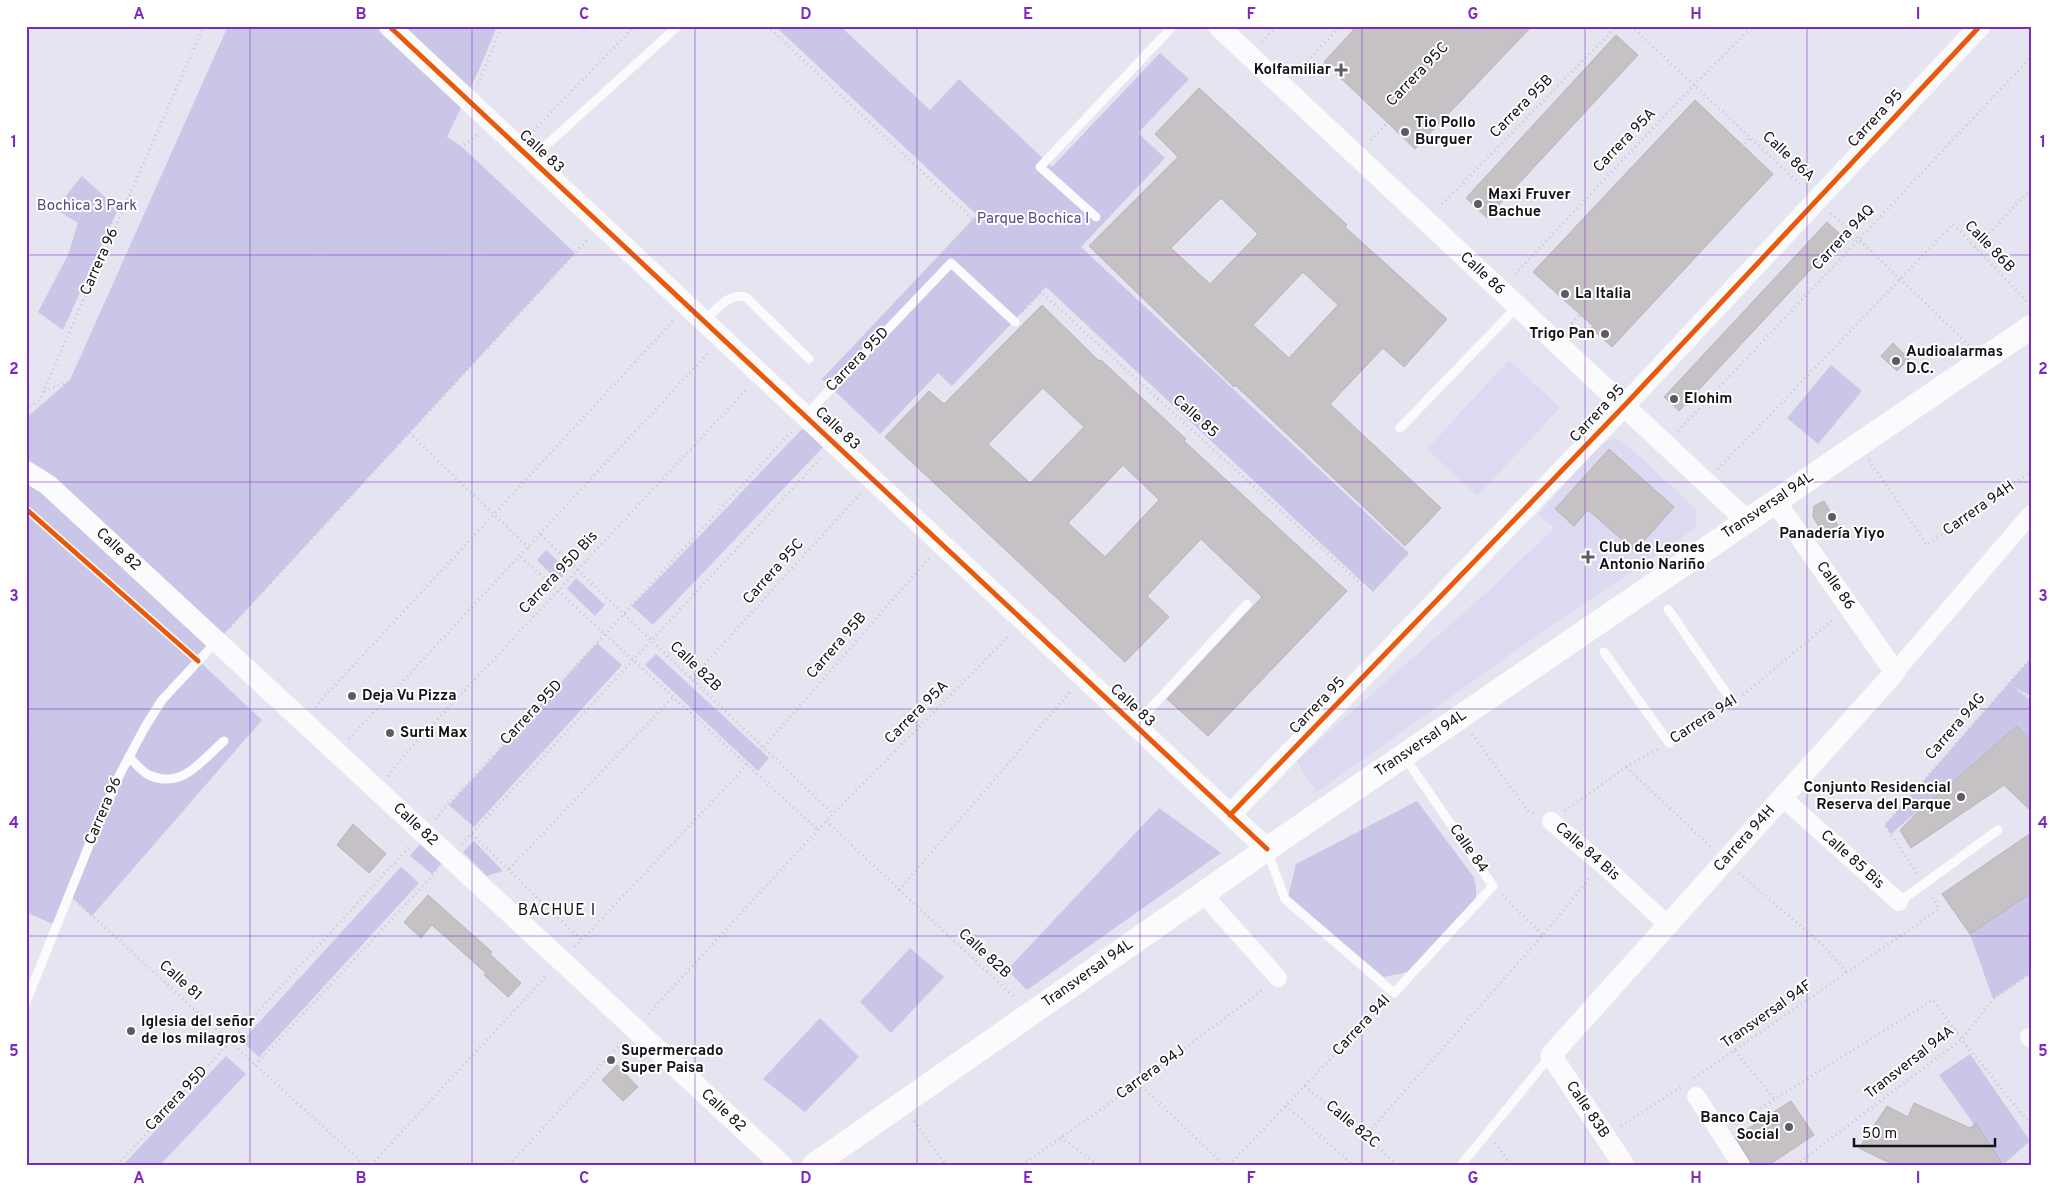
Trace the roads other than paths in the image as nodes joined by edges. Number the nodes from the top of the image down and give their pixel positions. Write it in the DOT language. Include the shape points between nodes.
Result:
graph roads {
  1 [pos="389,26"];
  2 [pos="678,26"];
  3 [pos="1173,26"];
  4 [pos="1218,26"];
  5 [pos="1980,26"];
  6 [pos="524,153"];
  7 [pos="1096,217"];
  8 [pos="1517,307"];
  9 [pos="704,321"];
  10 [pos="1015,322"];
  11 [pos="2031,326"];
  12 [pos="809,359"];
  13 [pos="1624,406"];
  14 [pos="805,416"];
  15 [pos="1400,428"];
  16 [pos="26,456"];
  17 [pos="26,471"];
  18 [pos="48,485"];
  19 [pos="1775,501"];
  20 [pos="2031,514"];
  21 [pos="1746,521"];
  22 [pos="1247,604"];
  23 [pos="1668,609"];
  24 [pos="216,642"];
  25 [pos="1604,652"];
  26 [pos="1895,672"];
  27 [pos="1733,704"];
  28 [pos="1135,725"];
  29 [pos="224,741"];
  30 [pos="1669,743"];
  31 [pos="1404,756"];
  32 [pos="129,757"];
  33 [pos="1782,797"];
  34 [pos="1230,815"];
  35 [pos="1551,821"];
  36 [pos="1998,830"];
  37 [pos="1267,849"];
  38 [pos="1493,886"];
  39 [pos="1203,894"];
  40 [pos="1899,902"];
  41 [pos="1668,924"];
  42 [pos="1278,978"];
  43 [pos="26,1002"];
  44 [pos="1551,1055"];
  45 [pos="1696,1096"];
  46 [pos="829,1161"];
  47 [pos="782,1165"];
  48 [pos="1461,1165"];
  49 [pos="1624,1165"];
  50 [pos="1741,1165"];
  1 -- 6 [label="street, Calle 83"];
  2 -- 6 [label="lane"];
  3 -- 7 [label="lane" via="1040,167"];
  4 -- 8 [label="street, Calle 86"];
  5 -- 13 [label="street, Carrera 95"];
  6 -- 9 [label="street, Calle 83"];
  8 -- 13 [label="street, Calle 86"];
  8 -- 15 [label="lane"];
  9 -- 12 [label="lane" via="732,296 742,295"];
  9 -- 14 [label="street, Calle 83"];
  10 -- 14 [label="lane, Carrera 95D" via="951,264"];
  11 -- 19 [label="main road, Transversal 94L"];
  13 -- 21 [label="street, Calle 86"];
  13 -- 34 [label="street, Carrera 95"];
  14 -- 28 [label="street, Calle 83"];
  16 -- 18 [label="street, Calle 82"];
  17 -- 18 [label="street, Calle 82"];
  18 -- 24 [label="street, Calle 82"];
  19 -- 21 [label="main road, Transversal 94L"];
  19 -- 26 [label="street, Calle 86"];
  20 -- 26 [label="street, Carrera 94H"];
  21 -- 31 [label="main road, Transversal 94L"];
  22 -- 28 [label="lane"];
  23 -- 27 [label="lane"];
  24 -- 32 [label="lane, Carrera 96" via="155,709"];
  24 -- 47 [label="street, Calle 82"];
  25 -- 30 [label="lane"];
  26 -- 33 [label="street, Carrera 94H"];
  28 -- 34 [label="street, Calle 83"];
  29 -- 32 [label="lane" via="184,777 170,780 148,775"];
  31 -- 37 [label="main road, Transversal 94L"];
  31 -- 38 [label="lane, Calle 84"];
  32 -- 43 [label="lane, Carrera 96"];
  33 -- 40 [label="street, Calle 85 Bis"];
  33 -- 41 [label="street, Carrera 94H"];
  34 -- 37 [label="street, Calle 83"];
  35 -- 41 [label="street, Calle 84 Bis"];
  36 -- 40 [label="lane"];
  37 -- 38 [label="lane, Carrera 94I" via="1285,899 1394,993"];
  37 -- 39 [label="main road, Transversal 94L"];
  39 -- 42 [label="street"];
  39 -- 46 [label="main road, Transversal 94L"];
  41 -- 44 [label="street, Carrera 94H"];
  44 -- 48 [label="lane, Carrera 94H"];
  44 -- 49 [label="street, Calle 83B"];
  45 -- 50 [label="street"];
}
